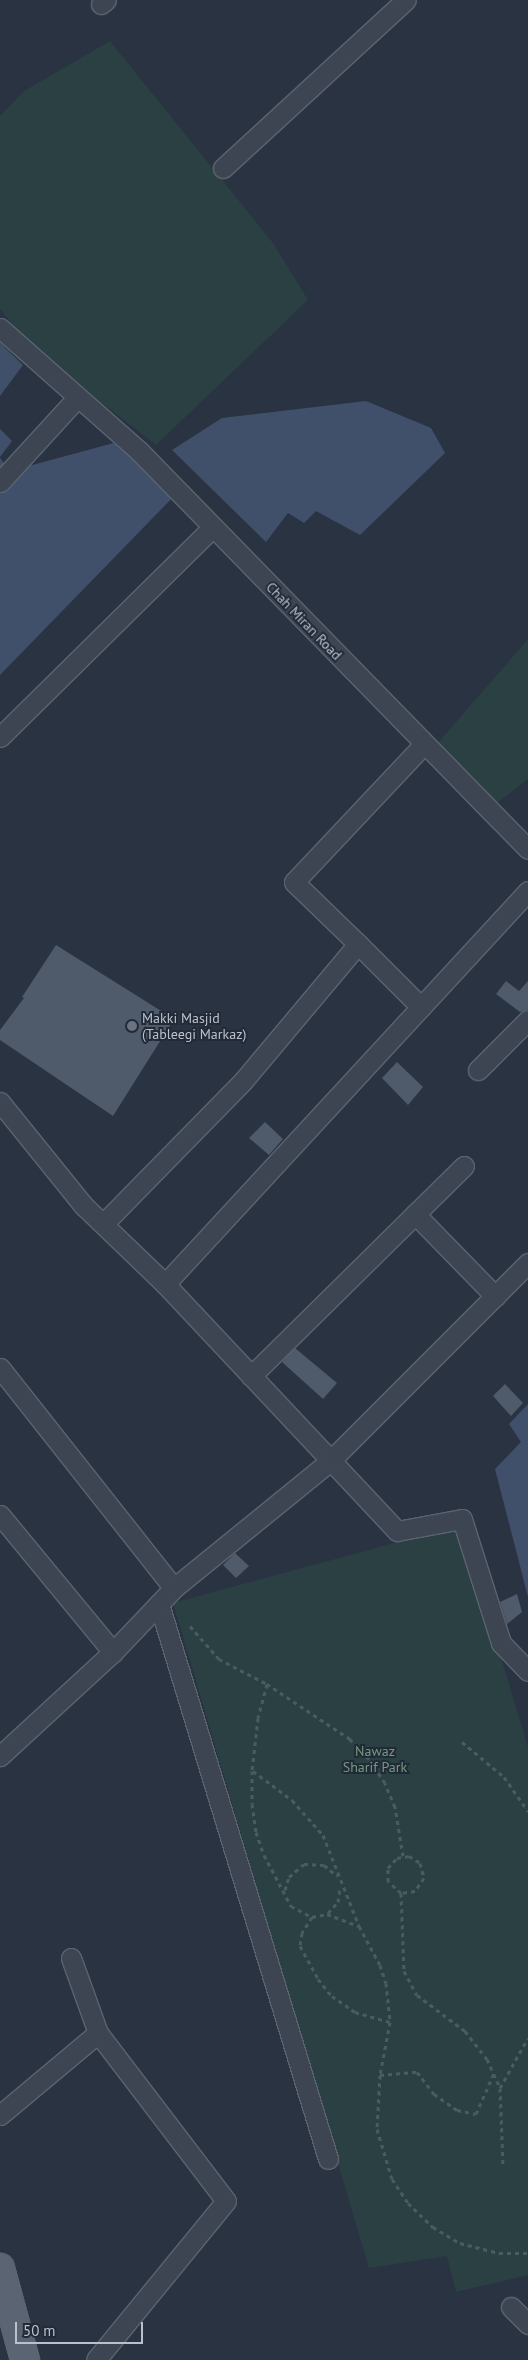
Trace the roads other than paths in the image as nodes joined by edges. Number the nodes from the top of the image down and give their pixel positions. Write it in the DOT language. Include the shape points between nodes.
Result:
graph roads {
  1 [pos="406,0"];
  2 [pos="223,168"];
  3 [pos="0,328"];
  4 [pos="76,399"];
  5 [pos="0,482"];
  6 [pos="213,527"];
  7 [pos="0,737"];
  8 [pos="424,744"];
  9 [pos="528,849"];
  10 [pos="528,890"];
  11 [pos="358,944"];
  12 [pos="422,1007"];
  13 [pos="528,1020"];
  14 [pos="478,1070"];
  15 [pos="0,1102"];
  16 [pos="464,1166"];
  17 [pos="415,1214"];
  18 [pos="103,1224"];
  19 [pos="528,1263"];
  20 [pos="165,1284"];
  21 [pos="495,1296"];
  22 [pos="0,1368"];
  23 [pos="251,1376"];
  24 [pos="330,1461"];
  25 [pos="0,1516"];
  26 [pos="174,1588"];
  27 [pos="159,1604"];
  28 [pos="113,1652"];
  29 [pos="528,1671"];
  30 [pos="0,1756"];
  31 [pos="71,1958"];
  32 [pos="98,2033"];
  33 [pos="0,2115"];
  34 [pos="328,2159"];
  35 [pos="0,2268"];
  36 [pos="512,2306"];
  37 [pos="528,2324"];
  38 [pos="24,2360"];
  39 [pos="96,2360"];
  1 -- 2 [label="street"];
  3 -- 4 [label="street, Chah Miran Road"];
  4 -- 5 [label="street"];
  4 -- 6 [label="street, Chah Miran Road" via="140,452"];
  6 -- 7 [label="street"];
  6 -- 8 [label="street, Chah Miran Road"];
  8 -- 9 [label="street, Chah Miran Road"];
  8 -- 11 [label="street" via="294,882"];
  10 -- 12 [label="street"];
  11 -- 12 [label="street"];
  11 -- 18 [label="street" via="243,1081"];
  12 -- 20 [label="street"];
  13 -- 14 [label="street"];
  15 -- 18 [label="street" via="84,1206"];
  16 -- 17 [label="street"];
  17 -- 21 [label="street"];
  17 -- 23 [label="street"];
  18 -- 20 [label="street"];
  19 -- 21 [label="street"];
  20 -- 23 [label="street"];
  21 -- 24 [label="street"];
  22 -- 26 [label="street"];
  23 -- 24 [label="street"];
  24 -- 26 [label="street"];
  24 -- 29 [label="street" via="398,1532 462,1519 500,1644"];
  25 -- 28 [label="street"];
  26 -- 27 [label="street"];
  27 -- 28 [label="street"];
  27 -- 34 [label="street"];
  28 -- 30 [label="street"];
  31 -- 32 [label="street"];
  32 -- 33 [label="street"];
  32 -- 39 [label="street" via="226,2201"];
  35 -- 38 [label="main road"];
  36 -- 37 [label="street"];
}
